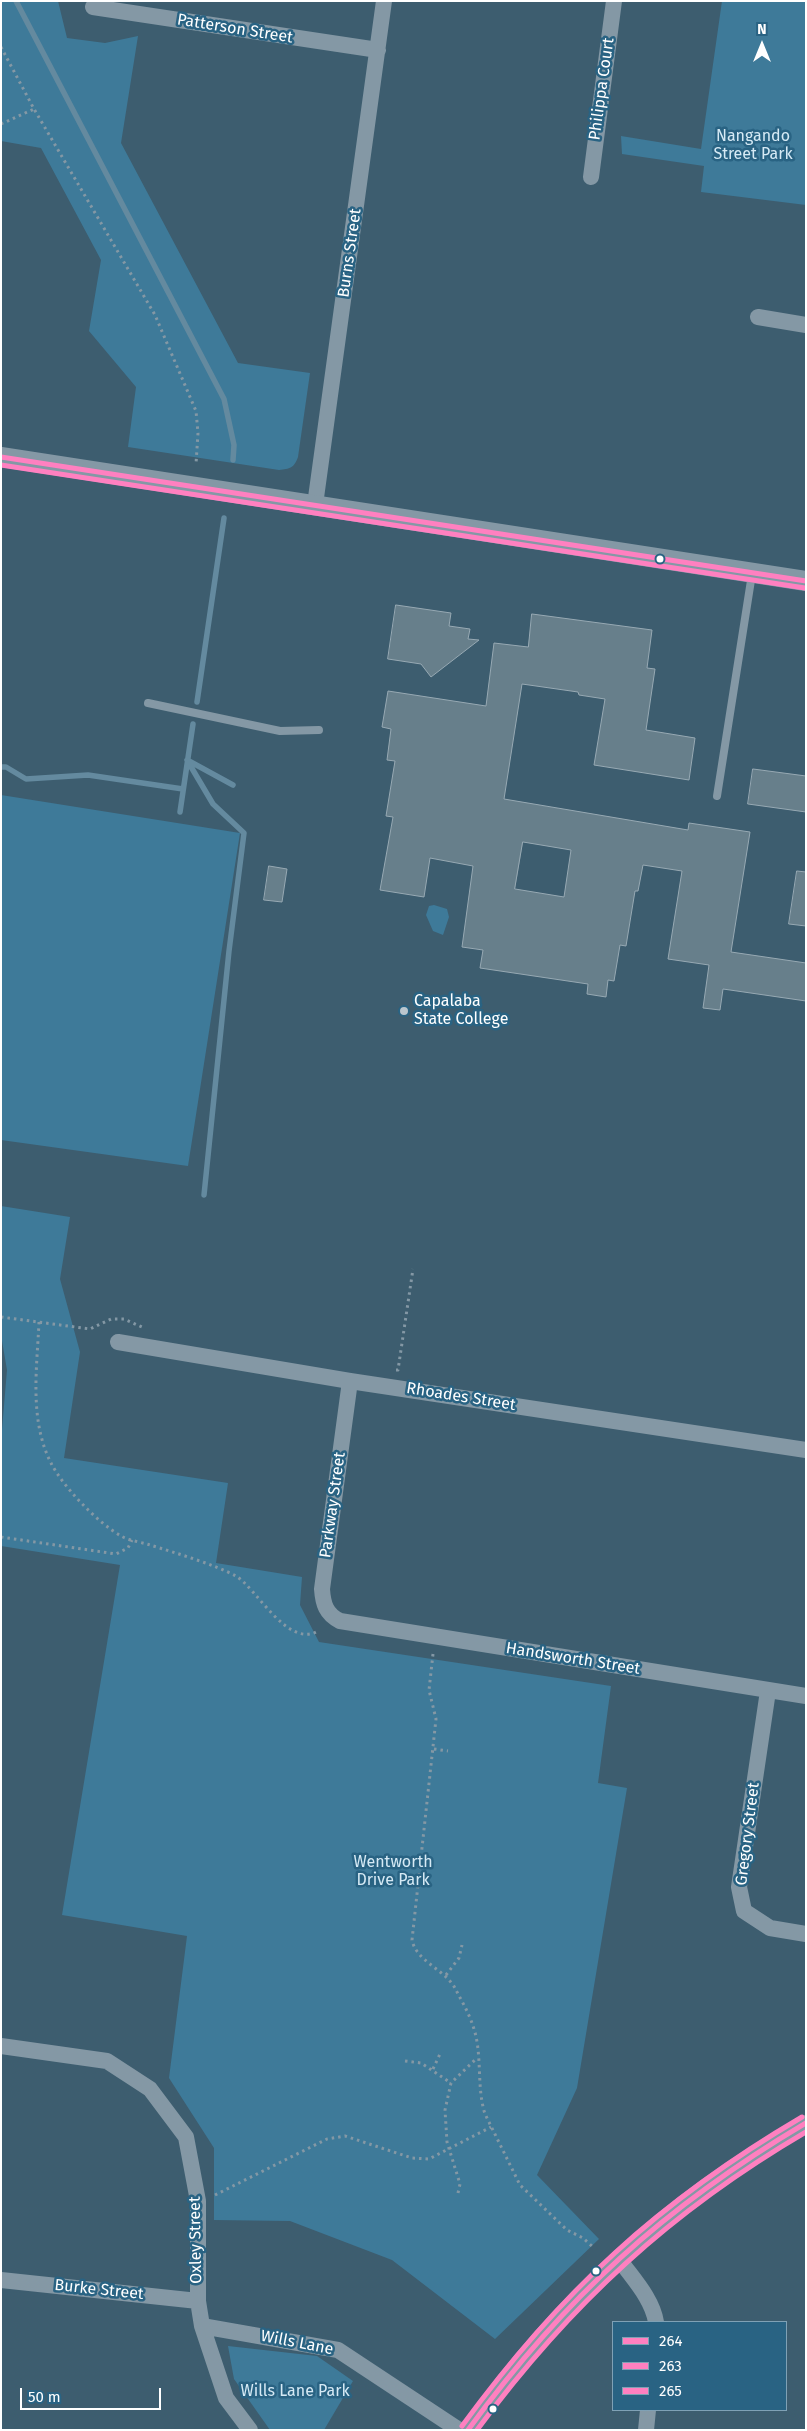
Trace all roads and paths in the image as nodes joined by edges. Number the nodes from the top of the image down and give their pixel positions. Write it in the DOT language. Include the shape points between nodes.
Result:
graph roads {
  1 [pos="384,1"];
  2 [pos="614,1"];
  3 [pos="92,7"];
  4 [pos="1,47"];
  5 [pos="378,50"];
  6 [pos="34,109"];
  7 [pos="1,124"];
  8 [pos="591,177"];
  9 [pos="758,316"];
  10 [pos="806,324"];
  11 [pos="1,457"];
  12 [pos="196,464"];
  13 [pos="315,506"];
  14 [pos="752,572"];
  15 [pos="806,581"];
  16 [pos="148,703"];
  17 [pos="319,730"];
  18 [pos="717,796"];
  19 [pos="413,1269"];
  20 [pos="39,1322"];
  21 [pos="118,1342"];
  22 [pos="398,1370"];
  23 [pos="350,1381"];
  24 [pos="806,1450"];
  25 [pos="1,1537"];
  26 [pos="132,1540"];
  27 [pos="340,1621"];
  28 [pos="318,1631"];
  29 [pos="433,1654"];
  30 [pos="768,1691"];
  31 [pos="806,1696"];
  32 [pos="434,1749"];
  33 [pos="448,1751"];
  34 [pos="806,1934"];
  35 [pos="462,1945"];
  36 [pos="446,1975"];
  37 [pos="1,2046"];
  38 [pos="440,2054"];
  39 [pos="478,2058"];
  40 [pos="405,2060"];
  41 [pos="433,2069"];
  42 [pos="451,2083"];
  43 [pos="806,2123"];
  44 [pos="491,2127"];
  45 [pos="449,2149"];
  46 [pos="458,2193"];
  47 [pos="198,2201"];
  48 [pos="594,2248"];
  49 [pos="619,2259"];
  50 [pos="1,2280"];
  51 [pos="198,2300"];
  52 [pos="656,2321"];
  53 [pos="202,2326"];
  54 [pos="648,2411"];
  55 [pos="250,2430"];
  56 [pos="459,2430"];
  57 [pos="468,2430"];
  58 [pos="646,2430"];
  1 -- 5 [label="street, Burns Street"];
  2 -- 8 [label="street, Philippa Court"];
  3 -- 5 [label="street, Patterson Street"];
  4 -- 6 [label="path"];
  5 -- 13 [label="street, Burns Street"];
  6 -- 7 [label="path"];
  6 -- 12 [label="path" via="154,315 196,411"];
  9 -- 10 [label="street"];
  11 -- 13 [label="street"];
  13 -- 14 [label="street"];
  14 -- 15 [label="street"];
  14 -- 18 [label="lane"];
  16 -- 17 [label="lane" via="280,731"];
  19 -- 22 [label="path"];
  20 -- 26 [label="path" via="35,1403 51,1463 85,1506 122,1536"];
  21 -- 23 [label="street, Rhoades Street"];
  23 -- 24 [label="street, Rhoades Street"];
  23 -- 27 [label="street, Parkway Street" via="322,1588 326,1609"];
  25 -- 26 [label="path" via="116,1554 128,1548"];
  26 -- 28 [label="path" via="236,1577 279,1621 301,1633"];
  27 -- 30 [label="street, Handsworth Street"];
  29 -- 32 [label="path" via="428,1690 436,1720"];
  30 -- 31 [label="street, Handsworth Street"];
  30 -- 34 [label="street, Gregory Street" via="739,1888 744,1911 770,1928"];
  32 -- 33 [label="path"];
  32 -- 36 [label="path" via="412,1940 422,1957"];
  35 -- 36 [label="path" via="459,1958"];
  36 -- 39 [label="path" via="474,2027"];
  37 -- 47 [label="street, Oxley Street" via="107,2061 150,2089 186,2137"];
  38 -- 41 [label="path"];
  39 -- 42 [label="path"];
  39 -- 44 [label="path" via="481,2102"];
  40 -- 41 [label="path"];
  41 -- 42 [label="path"];
  42 -- 45 [label="path" via="444,2127"];
  43 -- 49 [label="street" via="726,2172"];
  44 -- 45 [label="path"];
  44 -- 48 [label="path" via="520,2185 567,2230"];
  45 -- 46 [label="path" via="460,2184"];
  45 -- 47 [label="path" via="428,2159 412,2158 345,2136 326,2139 229,2190"];
  47 -- 51 [label="street, Oxley Street"];
  49 -- 52 [label="street" via="648,2298"];
  49 -- 57 [label="street" via="549,2328 499,2385"];
  50 -- 51 [label="street, Burke Street"];
  51 -- 53 [label="street, Oxley Street"];
  53 -- 55 [label="street, Oxley Street" via="226,2398"];
  53 -- 56 [label="street, Wills Lane" via="338,2350"];
  54 -- 58 [label="street"];
}
